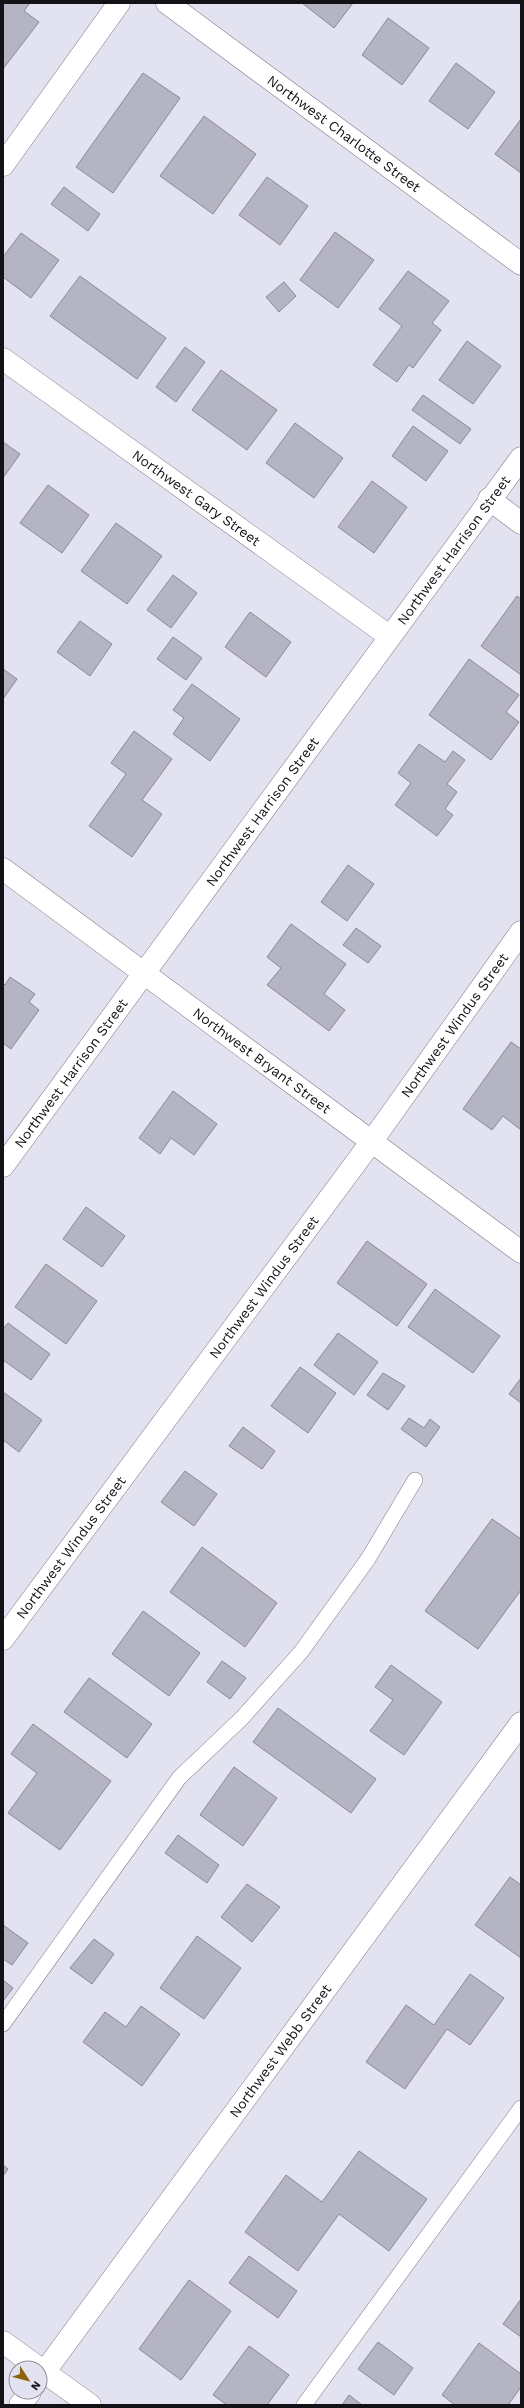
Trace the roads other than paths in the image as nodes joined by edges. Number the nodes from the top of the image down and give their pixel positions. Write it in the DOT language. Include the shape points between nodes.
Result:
graph roads {
  1 [pos="118,3"];
  2 [pos="167,3"];
  3 [pos="3,165"];
  4 [pos="521,264"];
  5 [pos="3,360"];
  6 [pos="521,458"];
  7 [pos="489,499"];
  8 [pos="521,523"];
  9 [pos="389,636"];
  10 [pos="3,869"];
  11 [pos="521,932"];
  12 [pos="146,973"];
  13 [pos="372,1141"];
  14 [pos="3,1166"];
  15 [pos="521,1252"];
  16 [pos="415,1480"];
  17 [pos="3,1639"];
  18 [pos="521,1724"];
  19 [pos="3,2024"];
  20 [pos="521,2108"];
  21 [pos="3,2342"];
  22 [pos="27,2360"];
  23 [pos="48,2362"];
  24 [pos="48,2376"];
  25 [pos="90,2405"];
  26 [pos="304,2405"];
  1 -- 3 [label="street"];
  2 -- 4 [label="street, Northwest Charlotte Street"];
  5 -- 9 [label="street, Northwest Gary Street"];
  6 -- 7 [label="street, Northwest Harrison Street"];
  7 -- 8 [label="street"];
  7 -- 9 [label="street, Northwest Harrison Street"];
  9 -- 12 [label="street, Northwest Harrison Street"];
  10 -- 12 [label="street, Northwest Bryant Street"];
  11 -- 13 [label="street, Northwest Windus Street"];
  12 -- 13 [label="street, Northwest Bryant Street"];
  12 -- 14 [label="street, Northwest Harrison Street"];
  13 -- 15 [label="street, Northwest Bryant Street"];
  13 -- 17 [label="street, Northwest Windus Street"];
  16 -- 19 [label="lane" via="368,1558 301,1652 242,1718 179,1778"];
  18 -- 23 [label="street, Northwest Webb Street"];
  20 -- 26 [label="lane"];
  21 -- 22 [label="street"];
  24 -- 25 [label="street"];
}
